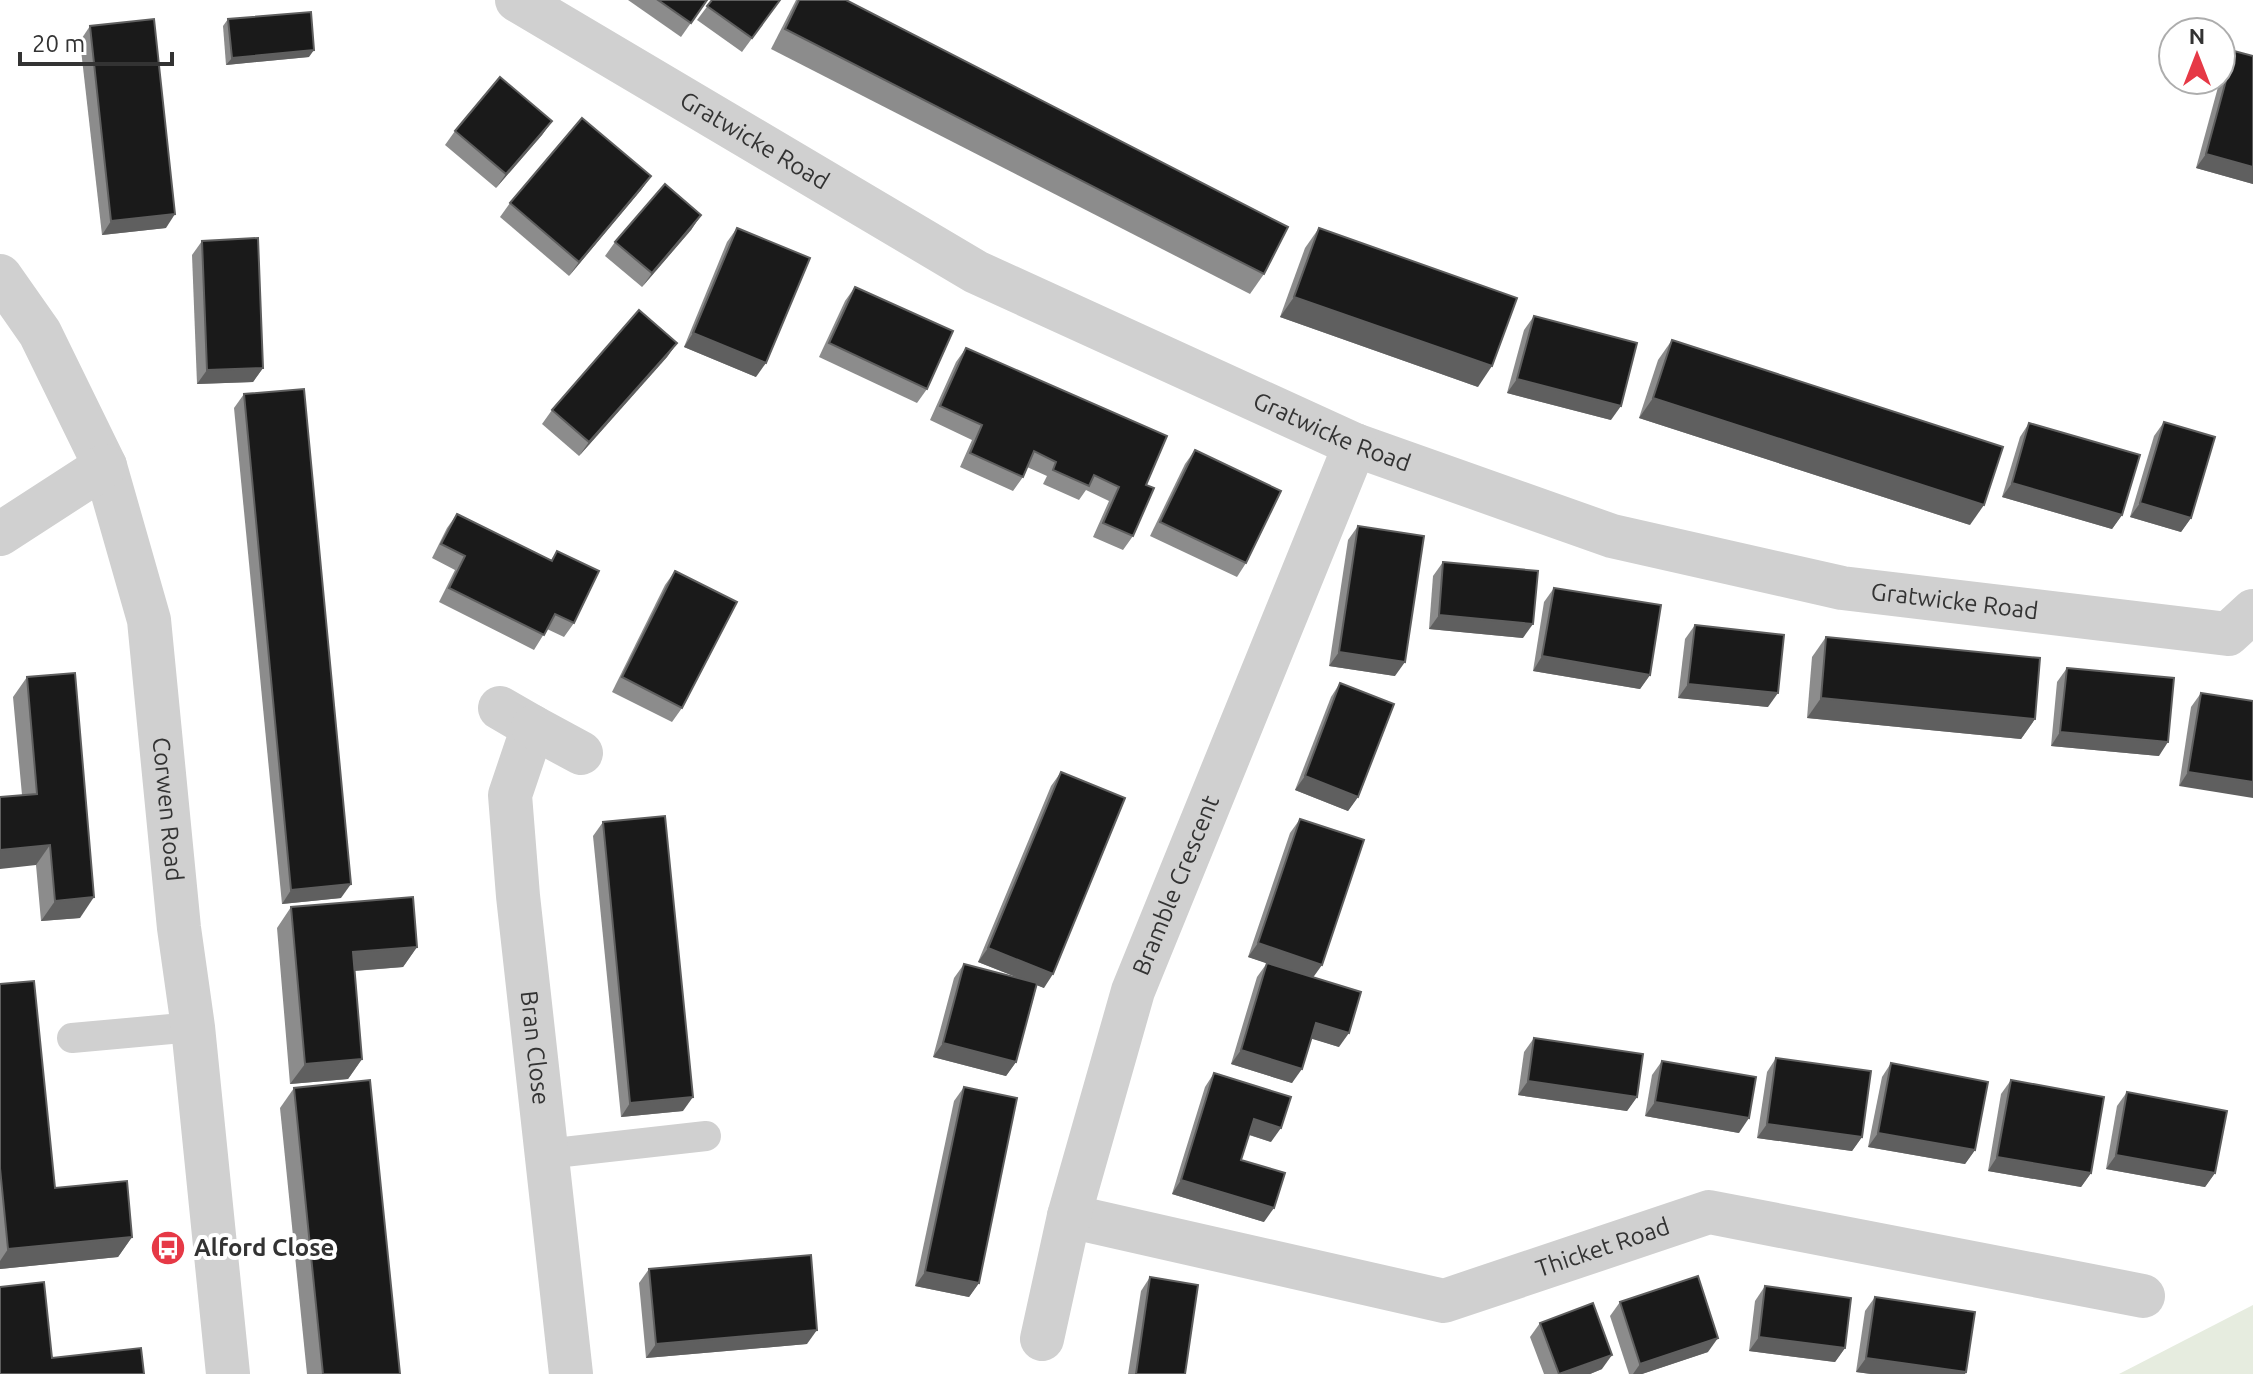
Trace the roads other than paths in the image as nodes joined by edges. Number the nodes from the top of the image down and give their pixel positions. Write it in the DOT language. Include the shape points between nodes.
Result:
graph roads {
  1 [pos="517,0"];
  2 [pos="0,276"];
  3 [pos="1355,445"];
  4 [pos="105,466"];
  5 [pos="0,534"];
  6 [pos="2241,622"];
  7 [pos="581,753"];
  8 [pos="193,1027"];
  9 [pos="72,1038"];
  10 [pos="706,1136"];
  11 [pos="546,1154"];
  12 [pos="1069,1216"];
  13 [pos="2143,1296"];
  14 [pos="1042,1339"];
  15 [pos="228,1374"];
  16 [pos="571,1374"];
  1 -- 3 [label="street, Gratwicke Road" via="976,272"];
  2 -- 4 [label="street, Corwen Road" via="40,333"];
  3 -- 6 [label="street, Gratwicke Road" via="1612,536 1842,588"];
  3 -- 12 [label="street, Bramble Crescent" via="1133,991"];
  4 -- 5 [label="street"];
  4 -- 8 [label="street, Corwen Road" via="149,620"];
  7 -- 11 [label="street, Bran Close" via="517,718 510,795"];
  8 -- 9 [label="lane"];
  8 -- 15 [label="street, Corwen Road"];
  10 -- 11 [label="lane"];
  11 -- 16 [label="street, Bran Close"];
  12 -- 13 [label="street, Thicket Road" via="1444,1301 1709,1212"];
  12 -- 14 [label="street, Bramble Crescent"];
}
